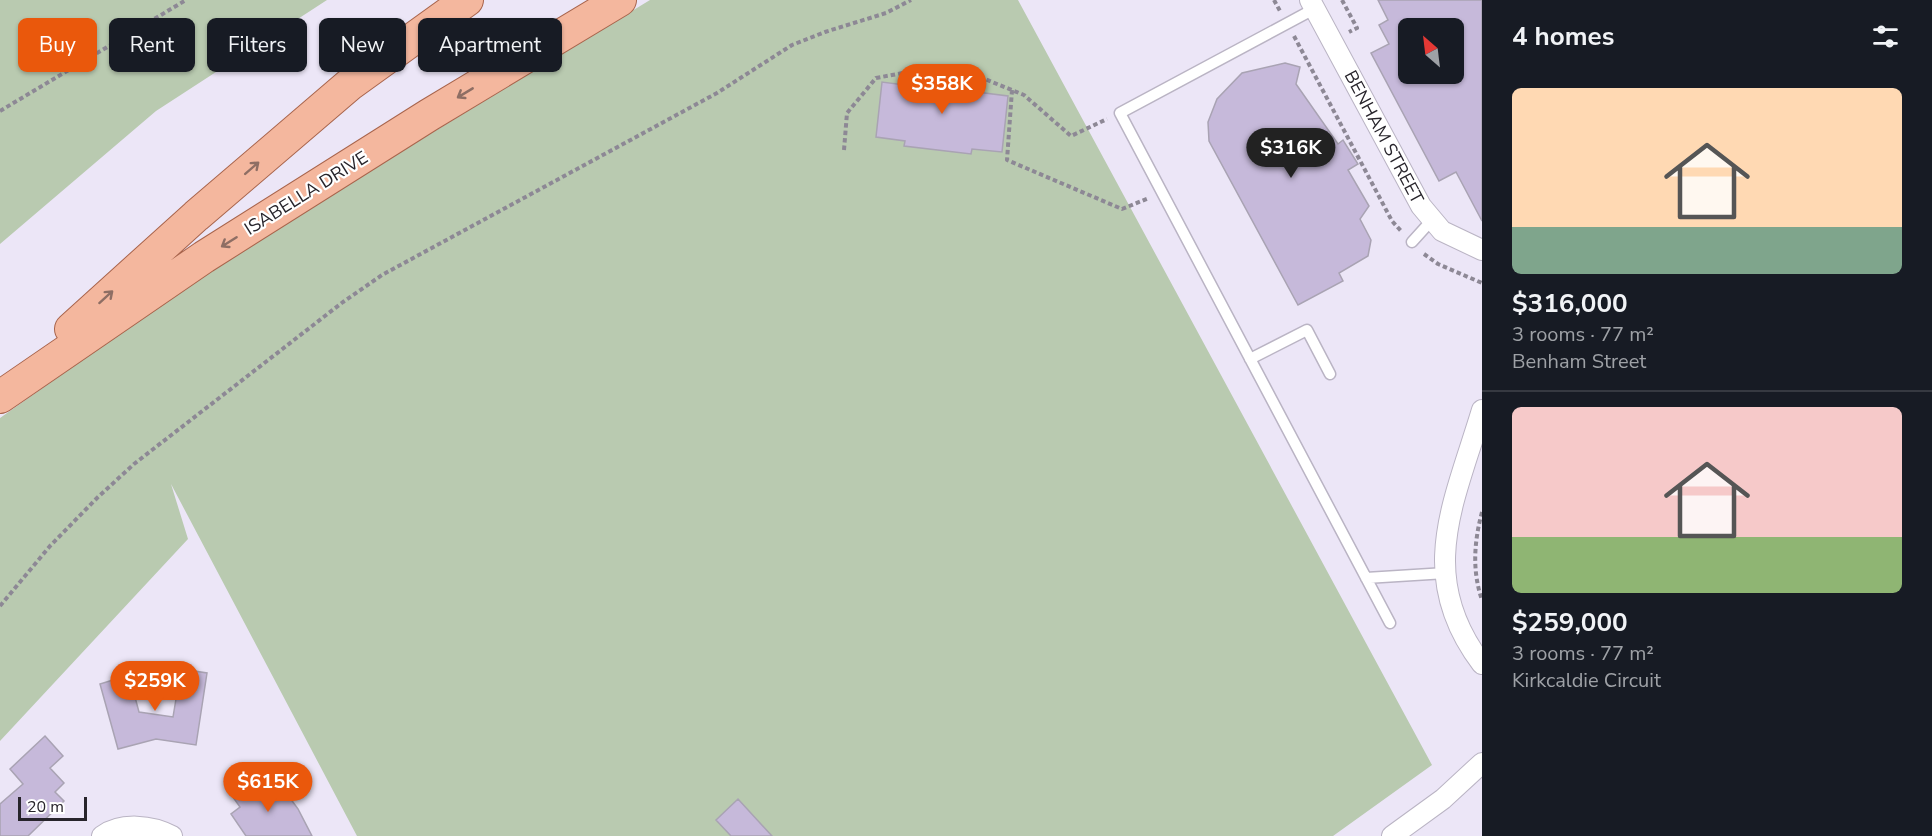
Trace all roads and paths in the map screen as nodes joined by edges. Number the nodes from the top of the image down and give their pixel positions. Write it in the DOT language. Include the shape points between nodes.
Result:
graph roads {
  1 [pos="186,0"];
  2 [pos="467,0"];
  3 [pos="620,0"];
  4 [pos="911,0"];
  5 [pos="1274,0"];
  6 [pos="1342,0"];
  7 [pos="1312,4"];
  8 [pos="1287,23"];
  9 [pos="1357,28"];
  10 [pos="1012,90"];
  11 [pos="0,111"];
  12 [pos="1120,113"];
  13 [pos="844,150"];
  14 [pos="1162,192"];
  15 [pos="1431,221"];
  16 [pos="1412,242"];
  17 [pos="1482,250"];
  18 [pos="1482,283"];
  19 [pos="1250,360"];
  20 [pos="1330,374"];
  21 [pos="0,395"];
  22 [pos="1482,410"];
  23 [pos="1482,512"];
  24 [pos="1446,573"];
  25 [pos="1366,578"];
  26 [pos="1482,600"];
  27 [pos="0,606"];
  28 [pos="1390,623"];
  29 [pos="1482,664"];
  30 [pos="1482,763"];
  31 [pos="102,836"];
  32 [pos="172,836"];
  33 [pos="1392,836"];
  1 -- 11 [label="path"];
  21 -- 2 [label="main road, ISABELLA DRIVE, one-way" via="196,216 350,85"];
  3 -- 21 [label="main road, ISABELLA DRIVE, one-way" via="204,258"];
  4 -- 27 [label="path" via="886,13 792,45 717,93 382,275 134,464 50,546"];
  5 -- 8 [label="path"];
  6 -- 9 [label="path"];
  7 -- 8 [label="lane"];
  7 -- 15 [label="street, BENHAM STREET"];
  8 -- 12 [label="lane"];
  8 -- 16 [label="path" via="1392,221"];
  10 -- 12 [label="path" via="1024,95 1071,136"];
  10 -- 13 [label="path" via="975,75 919,70 876,78 847,113"];
  10 -- 14 [label="path" via="1007,159 1122,209"];
  12 -- 14 [label="lane"];
  14 -- 19 [label="lane"];
  15 -- 16 [label="lane"];
  15 -- 17 [label="street, BENHAM STREET" via="1442,231"];
  16 -- 18 [label="path" via="1438,264"];
  19 -- 20 [label="lane" via="1307,330"];
  19 -- 25 [label="lane"];
  22 -- 24 [label="street" via="1447,523 1443,554"];
  23 -- 26 [label="path" via="1474,556"];
  24 -- 25 [label="lane"];
  24 -- 29 [label="street" via="1455,615"];
  25 -- 28 [label="lane"];
  30 -- 33 [label="street" via="1443,799"];
  31 -- 32 [label="street" via="117,829 141,826"];
}
